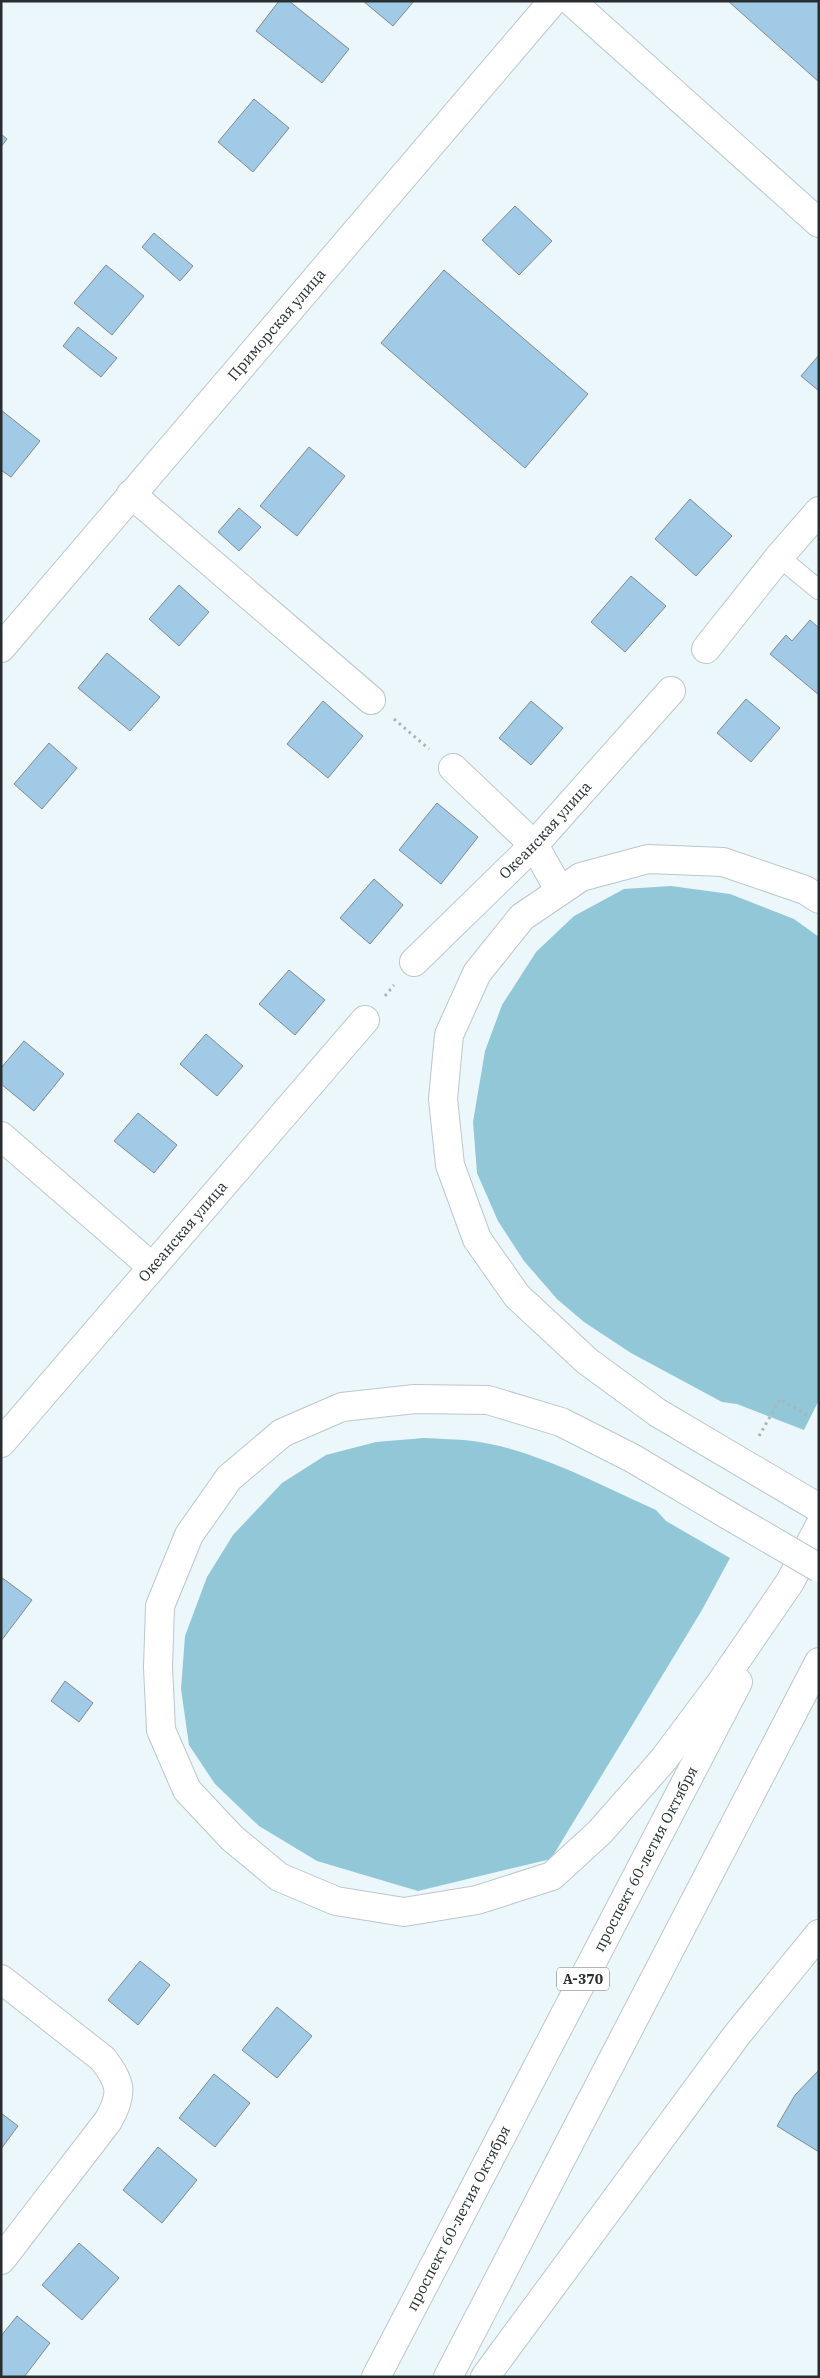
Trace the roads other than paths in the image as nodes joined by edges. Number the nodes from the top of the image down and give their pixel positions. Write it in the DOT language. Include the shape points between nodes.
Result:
graph roads {
  1 [pos="553,1"];
  2 [pos="571,1"];
  3 [pos="819,224"];
  4 [pos="131,494"];
  5 [pos="819,511"];
  6 [pos="779,557"];
  7 [pos="819,590"];
  8 [pos="1,648"];
  9 [pos="706,649"];
  10 [pos="671,691"];
  11 [pos="371,700"];
  12 [pos="453,768"];
  13 [pos="534,845"];
  14 [pos="560,891"];
  15 [pos="819,899"];
  16 [pos="414,962"];
  17 [pos="365,1020"];
  18 [pos="1,1136"];
  19 [pos="151,1266"];
  20 [pos="1,1443"];
  21 [pos="819,1508"];
  22 [pos="819,1527"];
  23 [pos="819,1568"];
  24 [pos="790,1582"];
  25 [pos="819,1662"];
  26 [pos="819,1934"];
  27 [pos="1,1979"];
  28 [pos="1,2260"];
  29 [pos="376,2377"];
  30 [pos="448,2377"];
  31 [pos="485,2377"];
  1 -- 4 [label="main road, Приморская улица"];
  2 -- 3 [label="main road"];
  4 -- 8 [label="main road, Приморская улица"];
  4 -- 11 [label="main road"];
  5 -- 6 [label="main road"];
  6 -- 7 [label="lane"];
  6 -- 9 [label="main road"];
  10 -- 13 [label="main road, Океанская улица"];
  12 -- 13 [label="main road"];
  13 -- 14 [label="main road"];
  13 -- 16 [label="main road, Океанская улица"];
  14 -- 15 [label="main road" via="581,877 648,859 723,862 805,890"];
  14 -- 21 [label="main road" via="522,918 477,973 448,1035 442,1099 450,1165 477,1239 517,1296 587,1361 658,1413"];
  17 -- 19 [label="main road, Океанская улица"];
  18 -- 19 [label="main road"];
  19 -- 20 [label="main road, Океанская улица"];
  22 -- 24 [label="main road, проспект 60-летия Октября / А-370"];
  23 -- 24 [label="main road, bridge" via="632,1458 561,1422 488,1400 415,1398 342,1407 282,1433 229,1478 189,1535 160,1606 161,1730 187,1790 232,1838 279,1877 336,1901 404,1912 477,1900 552,1876 600,1832 664,1759"];
  24 -- 29 [label="main road, проспект 60-летия Октября / А-370"];
  25 -- 30 [label="main road"];
  26 -- 31 [label="main road" via="736,2036"];
  27 -- 28 [label="main road" via="103,2058 119,2087 118,2104 108,2121"];
}
